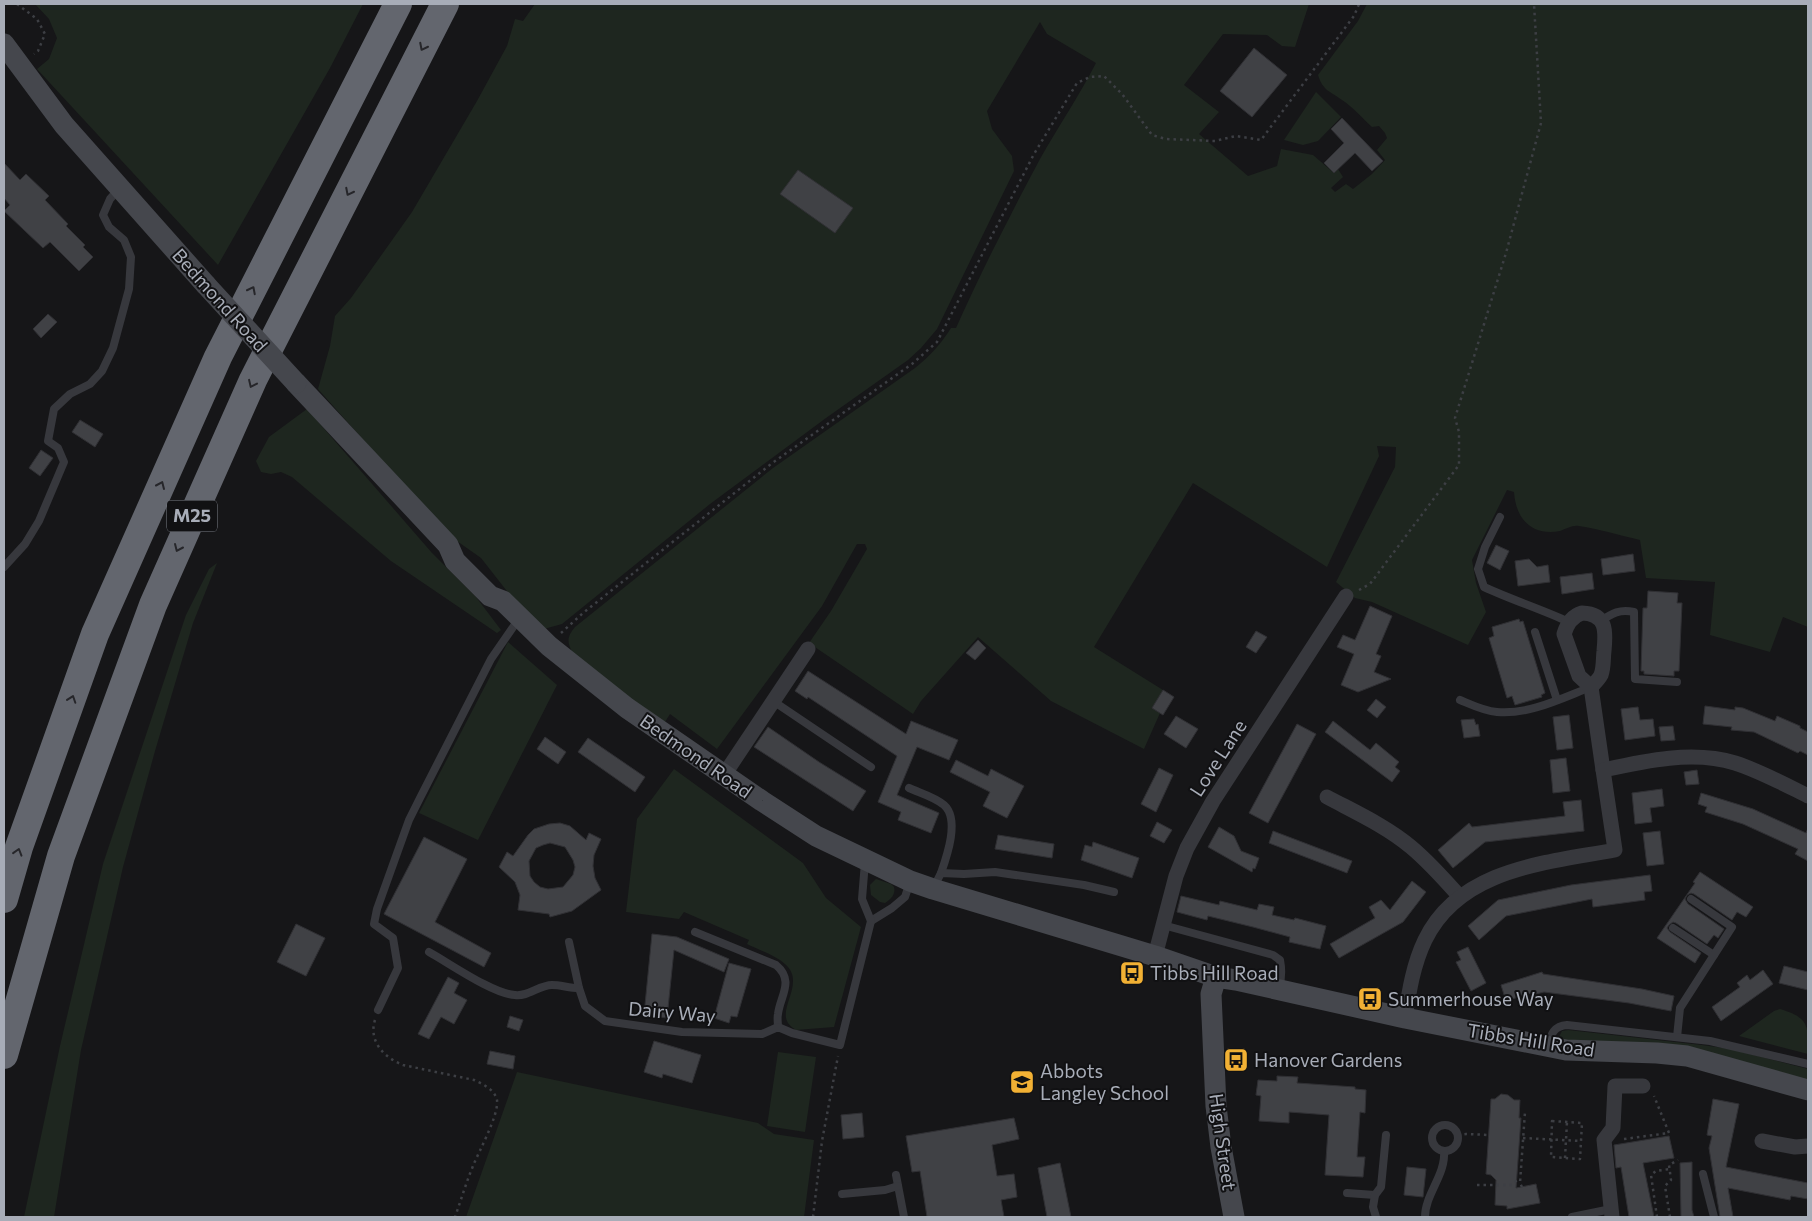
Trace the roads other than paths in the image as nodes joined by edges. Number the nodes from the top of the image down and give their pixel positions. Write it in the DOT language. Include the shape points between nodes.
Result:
graph roads {
  1 [pos="398,4"];
  2 [pos="445,4"];
  3 [pos="4,44"];
  4 [pos="120,188"];
  5 [pos="1500,517"];
  6 [pos="4,567"];
  7 [pos="1346,596"];
  8 [pos="519,618"];
  9 [pos="1601,621"];
  10 [pos="1569,622"];
  11 [pos="1535,632"];
  12 [pos="808,649"];
  13 [pos="1677,682"];
  14 [pos="1591,688"];
  15 [pos="1460,700"];
  16 [pos="1557,700"];
  17 [pos="773,701"];
  18 [pos="871,767"];
  19 [pos="1603,770"];
  20 [pos="724,775"];
  21 [pos="909,788"];
  22 [pos="1808,796"];
  23 [pos="1327,797"];
  24 [pos="865,860"];
  25 [pos="910,881"];
  26 [pos="937,881"];
  27 [pos="1114,892"];
  28 [pos="1460,897"];
  29 [pos="4,899"];
  30 [pos="1691,899"];
  31 [pos="870,921"];
  32 [pos="1163,925"];
  33 [pos="1673,928"];
  34 [pos="695,932"];
  35 [pos="569,942"];
  36 [pos="428,952"];
  37 [pos="1714,955"];
  38 [pos="1155,956"];
  39 [pos="1216,977"];
  40 [pos="579,988"];
  41 [pos="1278,990"];
  42 [pos="378,1010"];
  43 [pos="1405,1018"];
  44 [pos="778,1027"];
  45 [pos="1677,1037"];
  46 [pos="1548,1047"];
  47 [pos="4,1055"];
  48 [pos="1808,1064"];
  49 [pos="1641,1086"];
  50 [pos="1808,1090"];
  51 [pos="1386,1135"];
  52 [pos="1762,1141"];
  53 [pos="1808,1146"];
  54 [pos="1444,1152"];
  55 [pos="1703,1174"];
  56 [pos="896,1175"];
  57 [pos="898,1186"];
  58 [pos="1347,1193"];
  59 [pos="842,1194"];
  60 [pos="1375,1195"];
  61 [pos="1612,1213"];
  62 [pos="904,1217"];
  63 [pos="1234,1217"];
  64 [pos="1376,1217"];
  65 [pos="1425,1217"];
  66 [pos="1572,1217"];
  67 [pos="1714,1217"];
  29 -- 1 [label="highway, M25, one-way" via="19,847 98,625 218,357"];
  2 -- 47 [label="highway, M25, one-way" via="253,380 153,605 61,856"];
  3 -- 4 [label="street, Bedmond Road" via="64,125"];
  4 -- 6 [label="lane" via="110,199 103,215 124,240 131,257 129,289 120,326 102,371 90,384 70,394 54,409 48,441 58,448 64,462 40,521"];
  4 -- 8 [label="street, Bedmond Road, bridge" via="296,384 448,545 455,561 490,596 502,601"];
  5 -- 10 [label="lane" via="1478,569 1484,587"];
  7 -- 32 [label="street, Love Lane" via="1204,816 1180,866"];
  8 -- 20 [label="street, Bedmond Road" via="627,708"];
  8 -- 42 [label="lane" via="491,659 409,820 374,924 393,938 398,968"];
  9 -- 10 [label="street" via="1582,613"];
  9 -- 13 [label="lane" via="1620,610 1634,612 1635,678"];
  9 -- 14 [label="street" via="1606,634 1602,668"];
  10 -- 14 [label="street" via="1565,640 1581,679"];
  11 -- 16 [label="lane"];
  12 -- 17 [label="street"];
  14 -- 16 [label="lane"];
  14 -- 19 [label="street"];
  15 -- 16 [label="lane" via="1497,712 1528,710"];
  17 -- 18 [label="lane"];
  17 -- 20 [label="street"];
  19 -- 22 [label="street" via="1675,758 1714,759 1749,768"];
  19 -- 28 [label="street" via="1614,850 1535,864 1490,880"];
  20 -- 24 [label="street, Bedmond Road" via="816,836"];
  21 -- 26 [label="lane" via="940,802 951,814 952,834"];
  23 -- 28 [label="street" via="1378,824 1411,847"];
  24 -- 25 [label="street, Bedmond Road"];
  24 -- 31 [label="lane" via="862,899"];
  25 -- 26 [label="street, Tibbs Hill Road"];
  25 -- 31 [label="lane" via="905,897"];
  26 -- 27 [label="lane" via="964,874 995,872"];
  26 -- 38 [label="street, Tibbs Hill Road"];
  28 -- 43 [label="street" via="1449,906 1425,941 1410,986"];
  30 -- 37 [label="lane" via="1732,927"];
  31 -- 44 [label="lane" via="840,1044"];
  32 -- 38 [label="street, Love Lane"];
  32 -- 41 [label="lane" via="1273,955 1280,960 1282,970"];
  33 -- 37 [label="lane"];
  34 -- 44 [label="lane" via="782,970 786,978"];
  35 -- 40 [label="lane, Dairy Way"];
  36 -- 40 [label="lane" via="480,982 516,996 552,985"];
  37 -- 45 [label="lane" via="1680,1008"];
  38 -- 39 [label="street, Tibbs Hill Road"];
  39 -- 41 [label="street, Tibbs Hill Road"];
  39 -- 63 [label="street, High Street" via="1212,994 1216,1106"];
  40 -- 44 [label="lane, Dairy Way" via="585,1006 605,1021 682,1032 762,1034"];
  41 -- 43 [label="street, Tibbs Hill Road"];
  43 -- 46 [label="street, Tibbs Hill Road"];
  45 -- 46 [label="lane" via="1560,1025 1551,1035"];
  45 -- 48 [label="lane" via="1710,1041"];
  46 -- 50 [label="street, Tibbs Hill Road" via="1687,1056"];
  49 -- 61 [label="street" via="1615,1086 1613,1128 1604,1140"];
  51 -- 60 [label="lane" via="1381,1187"];
  52 -- 53 [label="street"];
  54 -- 54 [label="lane" via="1432,1142 1432,1133 1447,1124 1458,1135 1456,1146"];
  54 -- 65 [label="lane" via="1437,1181 1428,1197"];
  55 -- 67 [label="lane"];
  56 -- 57 [label="lane"];
  57 -- 59 [label="lane"];
  57 -- 62 [label="lane"];
  58 -- 60 [label="lane"];
  60 -- 64 [label="lane" via="1373,1207"];
  61 -- 66 [label="lane"];
}
